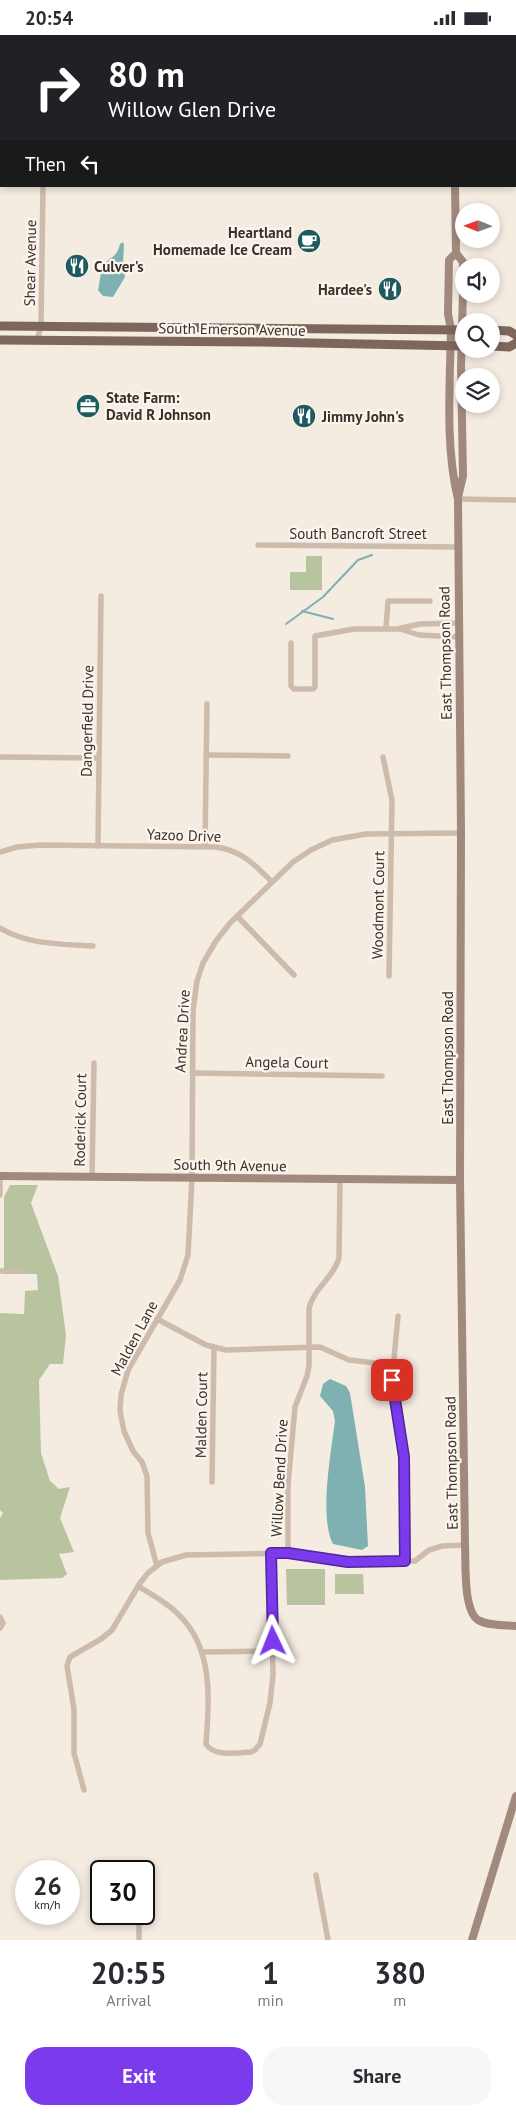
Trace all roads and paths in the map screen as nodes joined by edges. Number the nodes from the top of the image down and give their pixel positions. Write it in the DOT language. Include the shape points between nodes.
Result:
graph roads {
  1 [pos="43,187"];
  2 [pos="455,187"];
  3 [pos="456,253"];
  4 [pos="463,313"];
  5 [pos="0,326"];
  6 [pos="41,326"];
  7 [pos="450,329"];
  8 [pos="455,329"];
  9 [pos="500,330"];
  10 [pos="516,335"];
  11 [pos="0,340"];
  12 [pos="37,340"];
  13 [pos="516,343"];
  14 [pos="450,346"];
  15 [pos="455,346"];
  16 [pos="500,347"];
  17 [pos="462,358"];
  18 [pos="458,499"];
  19 [pos="516,500"];
  20 [pos="258,545"];
  21 [pos="458,547"];
  22 [pos="101,596"];
  23 [pos="430,601"];
  24 [pos="458,623"];
  25 [pos="386,628"];
  26 [pos="398,629"];
  27 [pos="458,637"];
  28 [pos="291,643"];
  29 [pos="207,704"];
  30 [pos="206,755"];
  31 [pos="288,756"];
  32 [pos="0,757"];
  33 [pos="98,757"];
  34 [pos="384,757"];
  35 [pos="391,833"];
  36 [pos="461,833"];
  37 [pos="98,845"];
  38 [pos="205,846"];
  39 [pos="0,852"];
  40 [pos="272,882"];
  41 [pos="237,916"];
  42 [pos="0,928"];
  43 [pos="93,946"];
  44 [pos="294,975"];
  45 [pos="390,976"];
  46 [pos="94,1063"];
  47 [pos="193,1073"];
  48 [pos="382,1076"];
  49 [pos="0,1176"];
  50 [pos="92,1177"];
  51 [pos="192,1178"];
  52 [pos="340,1180"];
  53 [pos="460,1180"];
  54 [pos="0,1195"];
  55 [pos="0,1271"];
  56 [pos="18,1271"];
  57 [pos="398,1316"];
  58 [pos="157,1319"];
  59 [pos="310,1347"];
  60 [pos="214,1348"];
  61 [pos="393,1365"];
  62 [pos="212,1481"];
  63 [pos="465,1545"];
  64 [pos="271,1553"];
  65 [pos="288,1553"];
  66 [pos="405,1561"];
  67 [pos="157,1566"];
  68 [pos="138,1586"];
  69 [pos="0,1617"];
  70 [pos="516,1626"];
  71 [pos="0,1628"];
  72 [pos="202,1651"];
  73 [pos="273,1651"];
  74 [pos="84,1791"];
  75 [pos="516,1797"];
  76 [pos="316,1875"];
  77 [pos="139,1925"];
  78 [pos="139,1940"];
  79 [pos="328,1940"];
  80 [pos="472,1940"];
  1 -- 6 [label="street, Shear Avenue"];
  2 -- 3 [label="main road, East Thompson Road"];
  3 -- 4 [label="main road, East Thompson Road" via="462,262"];
  3 -- 7 [label="main road, East Thompson Road" via="449,260"];
  5 -- 6 [label="main road, South Emerson Avenue"];
  6 -- 7 [label="main road, South Emerson Avenue"];
  6 -- 12 [label="street, Shear Avenue"];
  7 -- 8 [label="main road, South Emerson Avenue"];
  7 -- 14 [label="main road, East Thompson Road"];
  9 -- 10 [label="main road"];
  11 -- 12 [label="main road, South Emerson Avenue"];
  12 -- 14 [label="main road, South Emerson Avenue"];
  13 -- 16 [label="main road"];
  14 -- 15 [label="main road, South Emerson Avenue"];
  14 -- 18 [label="main road, East Thompson Road" via="453,480"];
  17 -- 18 [label="main road, East Thompson Road" via="463,476"];
  18 -- 19 [label="street"];
  18 -- 21 [label="main road, East Thompson Road"];
  20 -- 21 [label="street, South Bancroft Street"];
  21 -- 24 [label="main road, East Thompson Road"];
  22 -- 33 [label="street, Dangerfield Drive"];
  23 -- 25 [label="street" via="388,601"];
  24 -- 26 [label="street" via="420,624"];
  24 -- 27 [label="main road, East Thompson Road"];
  25 -- 26 [label="street"];
  25 -- 28 [label="street" via="354,629 315,636 313,689 291,687"];
  26 -- 27 [label="street" via="419,635"];
  27 -- 36 [label="main road, East Thompson Road"];
  29 -- 30 [label="street"];
  30 -- 31 [label="street"];
  30 -- 38 [label="street"];
  32 -- 33 [label="street"];
  33 -- 37 [label="street, Dangerfield Drive"];
  34 -- 35 [label="street, Woodmont Court" via="392,800"];
  35 -- 36 [label="street"];
  35 -- 40 [label="street" via="348,836 323,844 293,862"];
  35 -- 45 [label="street, Woodmont Court"];
  36 -- 53 [label="main road, East Thompson Road"];
  37 -- 38 [label="street, Yazoo Drive"];
  37 -- 39 [label="street, Yazoo Drive" via="26,846"];
  38 -- 40 [label="street, Yazoo Drive" via="241,855"];
  40 -- 41 [label="street, Andrea Drive"];
  41 -- 44 [label="street"];
  41 -- 47 [label="street, Andrea Drive" via="216,941 199,975 193,1010"];
  42 -- 43 [label="street" via="38,942"];
  46 -- 50 [label="street, Roderick Court"];
  47 -- 48 [label="street, Angela Court"];
  47 -- 51 [label="street, Andrea Drive"];
  49 -- 50 [label="main road, South 9th Avenue"];
  49 -- 54 [label="street"];
  50 -- 51 [label="main road, South 9th Avenue"];
  51 -- 52 [label="main road, South 9th Avenue"];
  51 -- 58 [label="street, Malden Lane" via="186,1264"];
  52 -- 53 [label="main road, South 9th Avenue"];
  52 -- 59 [label="street, Willow Bend Drive" via="339,1258 311,1301"];
  53 -- 63 [label="main road, East Thompson Road"];
  55 -- 56 [label="street"];
  57 -- 61 [label="street"];
  58 -- 60 [label="street"];
  58 -- 67 [label="street, Malden Lane" via="128,1370 120,1411 126,1437 147,1476 148,1533"];
  59 -- 60 [label="street"];
  59 -- 61 [label="street" via="323,1348 349,1360"];
  59 -- 65 [label="street, Willow Bend Drive" via="307,1376 295,1407 288,1485"];
  60 -- 62 [label="street, Malden Court"];
  61 -- 66 [label="street" via="404,1457"];
  63 -- 66 [label="street" via="442,1546 415,1561"];
  63 -- 70 [label="main road, East Thompson Road" via="469,1609 483,1623"];
  64 -- 65 [label="street"];
  64 -- 67 [label="street" via="186,1555"];
  64 -- 73 [label="street, Willow Bend Drive"];
  65 -- 66 [label="street" via="348,1562"];
  67 -- 68 [label="street"];
  68 -- 72 [label="street" via="179,1615"];
  68 -- 74 [label="street" via="112,1630 70,1657 67,1666 74,1709 74,1753"];
  69 -- 71 [label="street" via="3,1623"];
  72 -- 73 [label="street"];
  72 -- 73 [label="street, Willow Bend Drive" via="208,1687 208,1747 217,1752 250,1752 260,1743 270,1703"];
  75 -- 80 [label="main road"];
  76 -- 79 [label="street"];
  77 -- 78 [label="street"];
}
